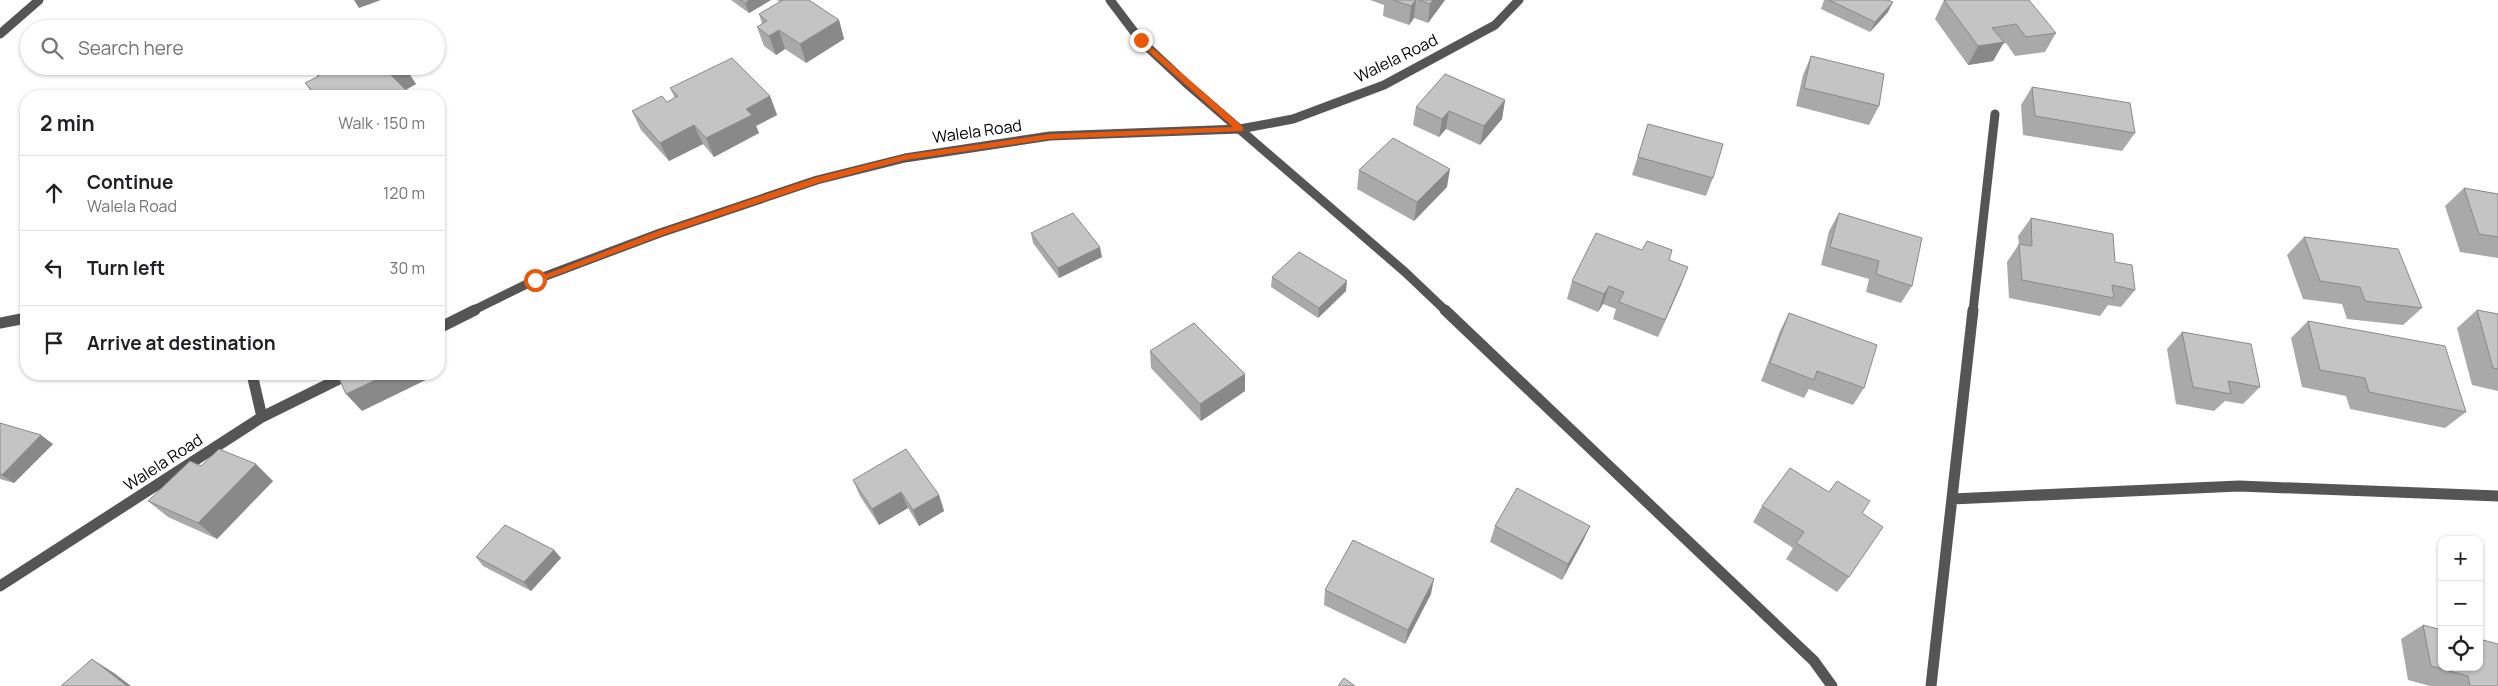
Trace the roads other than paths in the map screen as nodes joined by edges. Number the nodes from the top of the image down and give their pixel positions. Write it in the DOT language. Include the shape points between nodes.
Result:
graph roads {
  1 [pos="39,0"];
  2 [pos="1110,0"];
  3 [pos="1519,0"];
  4 [pos="0,34"];
  5 [pos="1995,114"];
  6 [pos="1240,129"];
  7 [pos="20,319"];
  8 [pos="0,323"];
  9 [pos="445,325"];
  10 [pos="253,380"];
  11 [pos="336,380"];
  12 [pos="262,417"];
  13 [pos="2498,496"];
  14 [pos="1952,499"];
  15 [pos="0,586"];
  16 [pos="1832,686"];
  17 [pos="1931,686"];
  1 -- 4 [label="street"];
  2 -- 6 [label="street" via="1141,40"];
  3 -- 6 [label="street, Walela Road" via="1495,25 1384,85 1293,119"];
  5 -- 14 [label="street"];
  6 -- 9 [label="street, Walela Road" via="1050,136 905,158 817,180 652,236 535,280"];
  6 -- 16 [label="street" via="1405,272 1814,661"];
  7 -- 8 [label="street"];
  10 -- 12 [label="street"];
  11 -- 12 [label="street, Walela Road"];
  12 -- 15 [label="street, Walela Road"];
  13 -- 14 [label="street" via="2239,486"];
  14 -- 17 [label="street"];
}
